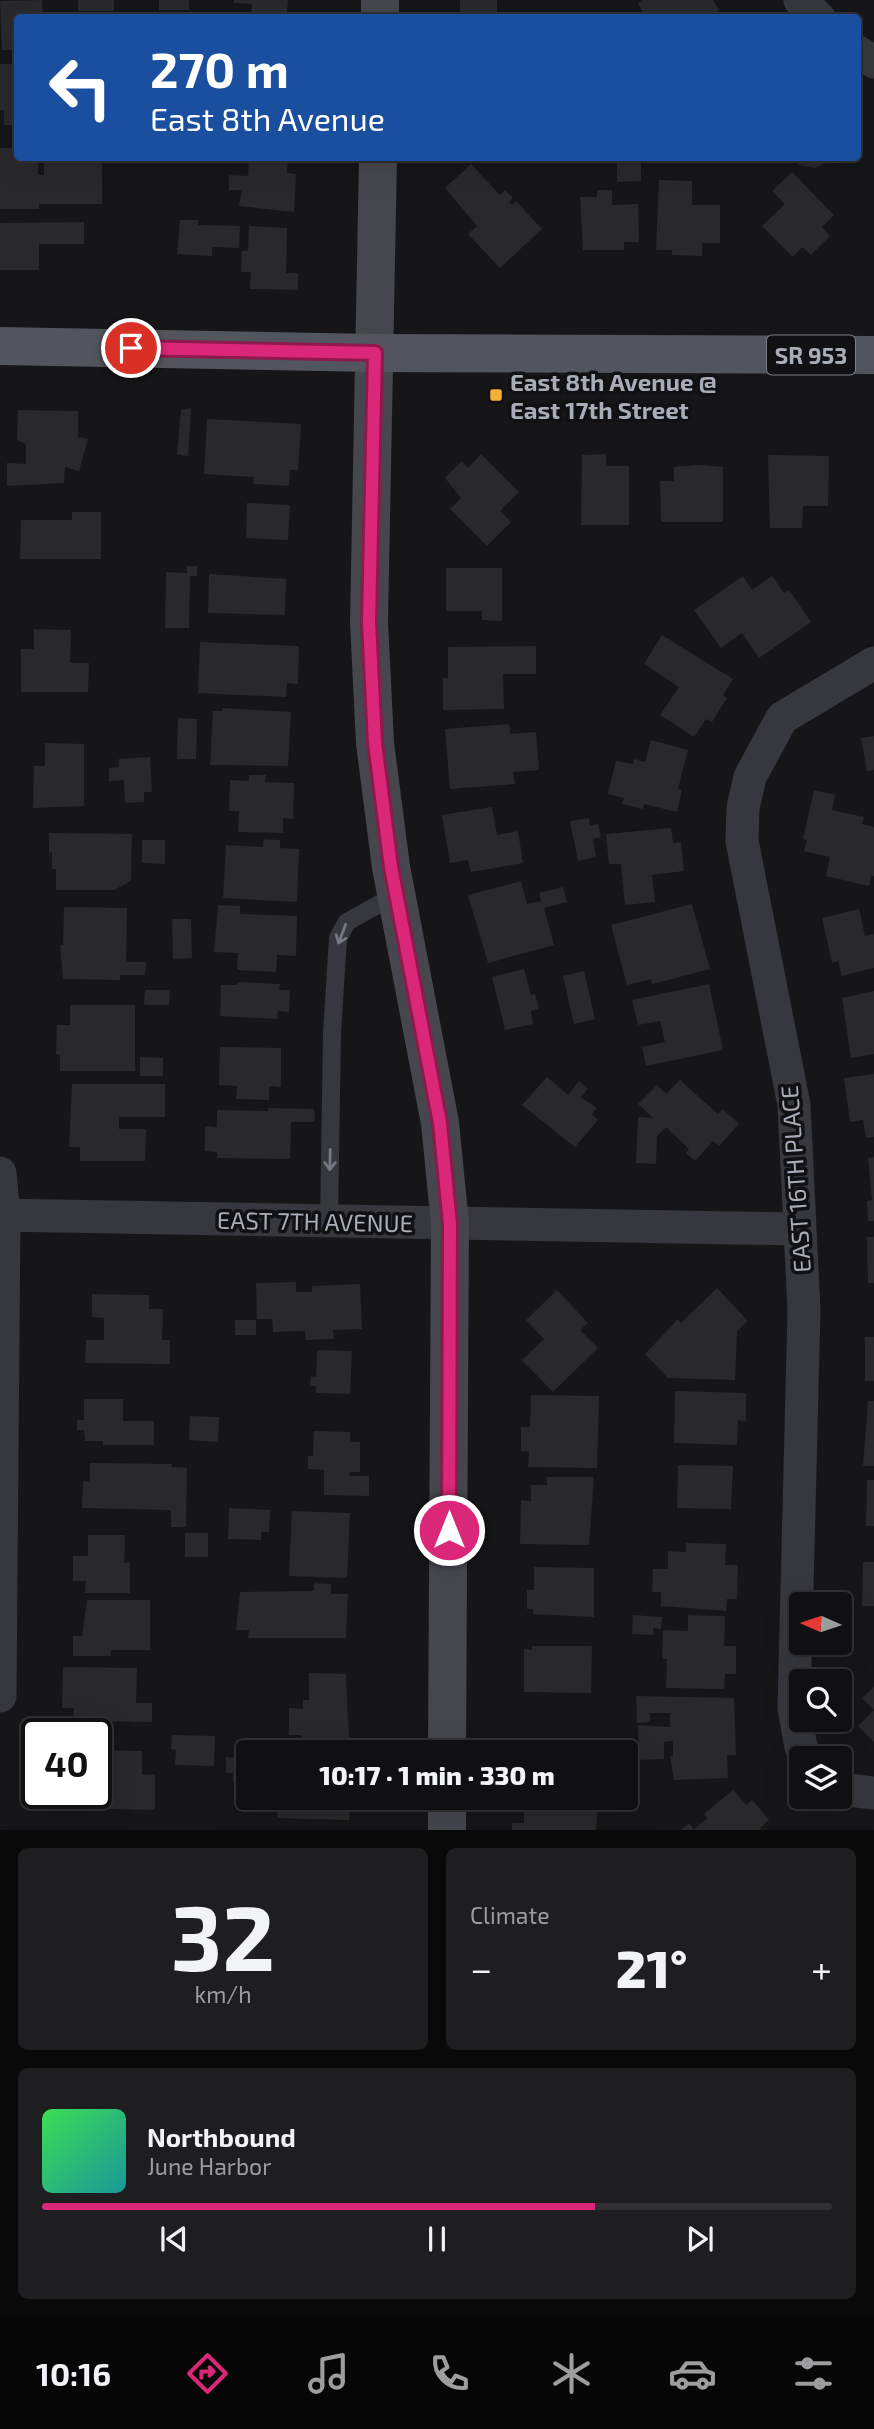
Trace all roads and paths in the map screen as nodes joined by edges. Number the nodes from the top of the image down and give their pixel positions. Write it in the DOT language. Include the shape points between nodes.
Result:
graph roads {
  1 [pos="800,0"];
  2 [pos="815,14"];
  3 [pos="378,161"];
  4 [pos="0,346"];
  5 [pos="375,353"];
  6 [pos="874,355"];
  7 [pos="874,663"];
  8 [pos="397,899"];
  9 [pos="0,1173"];
  10 [pos="2,1215"];
  11 [pos="329,1222"];
  12 [pos="450,1224"];
  13 [pos="798,1228"];
  14 [pos="0,1696"];
  15 [pos="447,1740"];
  16 [pos="801,1746"];
  17 [pos="852,1790"];
  18 [pos="874,1793"];
  19 [pos="447,1810"];
  20 [pos="447,1830"];
  1 -- 2 [label="street"];
  3 -- 5 [label="street"];
  4 -- 5 [label="main road, SR 953"];
  5 -- 6 [label="main road, SR 953"];
  5 -- 8 [label="street" via="369,622 375,743"];
  7 -- 13 [label="street, EAST 16TH PLACE" via="782,718 750,777 743,808 742,841 794,1105"];
  8 -- 11 [label="lane, one-way" via="347,922 338,938"];
  8 -- 12 [label="street" via="440,1123"];
  9 -- 10 [label="street"];
  10 -- 11 [label="street, EAST 7TH AVENUE"];
  10 -- 14 [label="street"];
  11 -- 12 [label="street, EAST 7TH AVENUE"];
  12 -- 13 [label="street, EAST 7TH AVENUE"];
  12 -- 15 [label="street"];
  13 -- 16 [label="street, EAST 16TH PLACE" via="804,1310 794,1708"];
  17 -- 18 [label="street"];
  19 -- 20 [label="street"];
}
